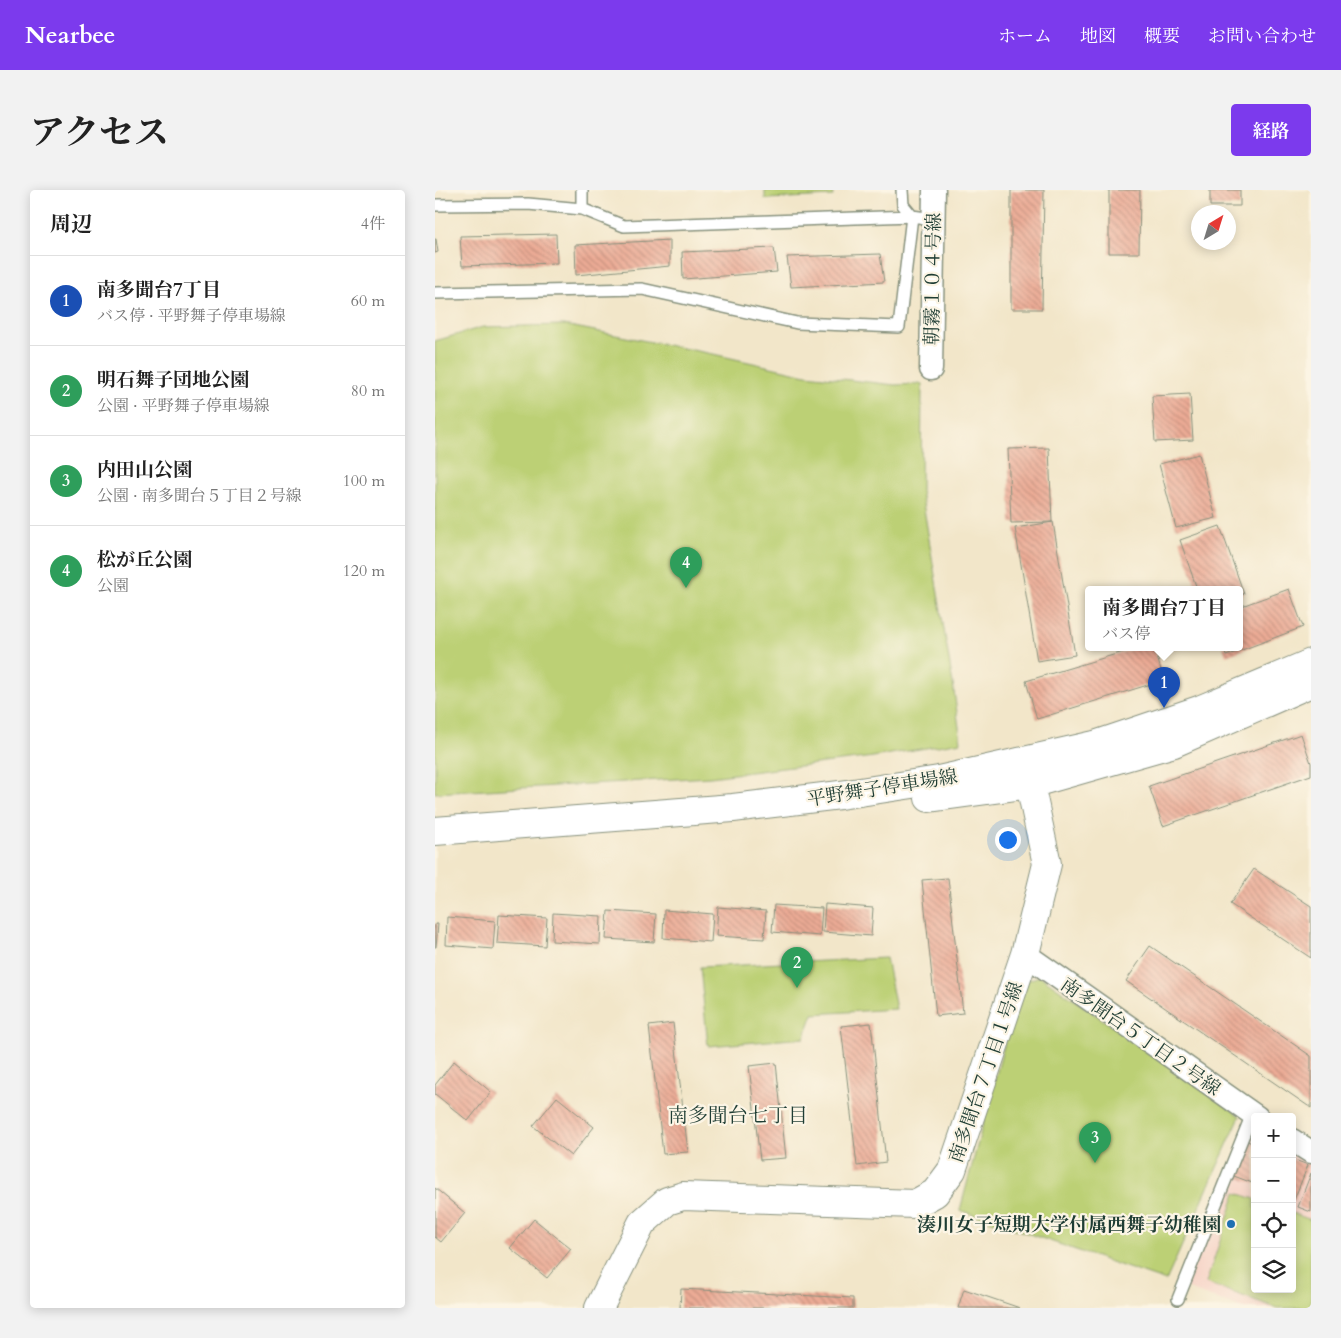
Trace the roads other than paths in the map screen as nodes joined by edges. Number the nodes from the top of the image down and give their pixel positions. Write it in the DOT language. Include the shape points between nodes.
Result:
graph roads {
  1 [pos="582,190"];
  2 [pos="902,190"];
  3 [pos="934,190"];
  4 [pos="435,206"];
  5 [pos="582,209"];
  6 [pos="923,217"];
  7 [pos="435,293"];
  8 [pos="931,369"];
  9 [pos="1311,663"];
  10 [pos="1311,683"];
  11 [pos="1026,773"];
  12 [pos="435,831"];
  13 [pos="435,844"];
  14 [pos="1025,954"];
  15 [pos="1252,1113"];
  16 [pos="1251,1125"];
  17 [pos="1296,1143"];
  18 [pos="1311,1152"];
  19 [pos="1178,1298"];
  20 [pos="599,1308"];
  1 -- 5 [label="lane"];
  2 -- 6 [label="lane" via="903,205"];
  3 -- 6 [label="street, 朝霧１０４号線"];
  4 -- 5 [label="lane" via="528,204"];
  5 -- 6 [label="lane" via="624,226"];
  6 -- 7 [label="lane" via="899,327 797,323 642,289"];
  6 -- 8 [label="street, 朝霧１０４号線"];
  9 -- 11 [label="main road, 平野舞子停車場線" via="1199,710 1095,745"];
  10 -- 11 [label="main road, 平野舞子停車場線" via="1174,743"];
  11 -- 12 [label="main road, 平野舞子停車場線" via="930,781 742,807"];
  11 -- 13 [label="main road, 平野舞子停車場線" via="784,819"];
  11 -- 14 [label="main road, 南多聞台７丁目１号線" via="1047,864"];
  14 -- 15 [label="street, 南多聞台５丁目２号線"];
  14 -- 20 [label="main road, 南多聞台７丁目１号線" via="952,1170 935,1193 915,1204 683,1196 667,1201 642,1224"];
  16 -- 19 [label="lane"];
  17 -- 18 [label="street"];
}
